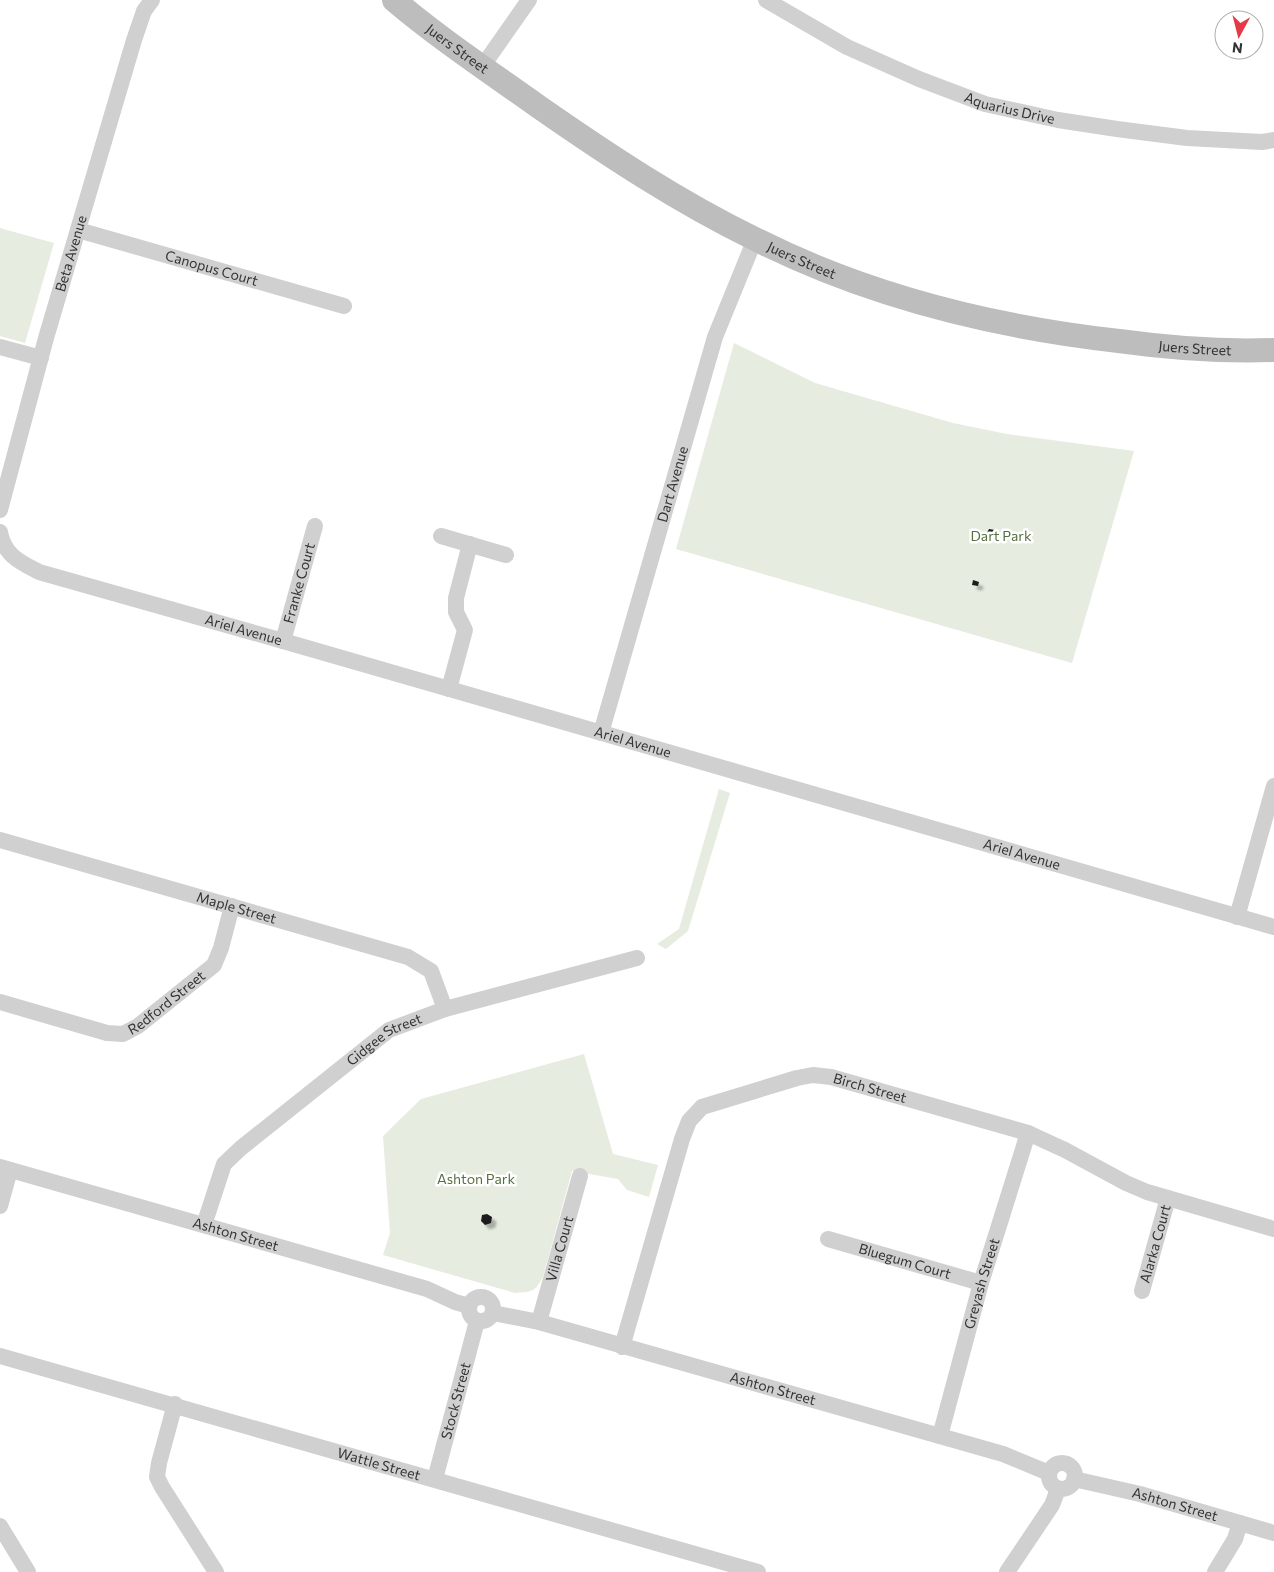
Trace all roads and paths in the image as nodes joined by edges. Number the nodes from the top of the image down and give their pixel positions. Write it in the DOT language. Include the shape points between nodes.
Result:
graph roads {
  1 [pos="152,0"];
  2 [pos="394,0"];
  3 [pos="529,0"];
  4 [pos="776,3"];
  5 [pos="482,67"];
  6 [pos="1274,140"];
  7 [pos="78,230"];
  8 [pos="755,239"];
  9 [pos="344,306"];
  10 [pos="0,346"];
  11 [pos="1274,350"];
  12 [pos="41,358"];
  13 [pos="0,510"];
  14 [pos="314,526"];
  15 [pos="1,536"];
  16 [pos="441,536"];
  17 [pos="470,544"];
  18 [pos="506,555"];
  19 [pos="283,641"];
  20 [pos="449,689"];
  21 [pos="601,733"];
  22 [pos="1274,786"];
  23 [pos="0,840"];
  24 [pos="232,906"];
  25 [pos="1237,917"];
  26 [pos="1274,927"];
  27 [pos="637,958"];
  28 [pos="0,1002"];
  29 [pos="445,1009"];
  30 [pos="1028,1133"];
  31 [pos="5,1168"];
  32 [pos="580,1176"];
  33 [pos="1168,1198"];
  34 [pos="0,1206"];
  35 [pos="204,1225"];
  36 [pos="1274,1228"];
  37 [pos="828,1239"];
  38 [pos="981,1283"];
  39 [pos="1142,1291"];
  40 [pos="469,1306"];
  41 [pos="493,1312"];
  42 [pos="478,1321"];
  43 [pos="539,1322"];
  44 [pos="622,1346"];
  45 [pos="0,1356"];
  46 [pos="174,1404"];
  47 [pos="940,1436"];
  48 [pos="1050,1473"];
  49 [pos="435,1479"];
  50 [pos="1074,1479"];
  51 [pos="1058,1489"];
  52 [pos="1240,1523"];
  53 [pos="0,1526"];
  54 [pos="1274,1533"];
  55 [pos="28,1572"];
  56 [pos="216,1572"];
  57 [pos="758,1572"];
  58 [pos="1007,1572"];
  59 [pos="1215,1572"];
  1 -- 7 [label="street, Beta Avenue" via="144,11 134,40"];
  2 -- 5 [label="street, Juers Street"];
  3 -- 5 [label="street"];
  4 -- 6 [label="street, Aquarius Drive" via="847,47 985,104 1058,120 1187,138"];
  5 -- 8 [label="street, Juers Street" via="598,148"];
  7 -- 9 [label="street, Canopus Court"];
  7 -- 12 [label="street, Beta Avenue"];
  8 -- 11 [label="street, Juers Street" via="857,282 909,299 1021,327 1180,348 1231,352"];
  8 -- 21 [label="street, Dart Avenue" via="715,337"];
  10 -- 12 [label="street"];
  12 -- 13 [label="street, Beta Avenue"];
  14 -- 19 [label="street, Franke Court"];
  15 -- 19 [label="street, Ariel Avenue" via="15,560 39,572"];
  16 -- 17 [label="street"];
  17 -- 18 [label="street"];
  17 -- 20 [label="street" via="456,598 456,612 465,630"];
  19 -- 20 [label="street, Ariel Avenue"];
  20 -- 21 [label="street, Ariel Avenue"];
  21 -- 25 [label="street, Ariel Avenue"];
  22 -- 25 [label="street"];
  23 -- 24 [label="street, Maple Street"];
  24 -- 28 [label="street, Redford Street" via="214,965 138,1026 123,1034 107,1033"];
  24 -- 29 [label="street, Maple Street" via="408,957 431,971"];
  25 -- 26 [label="street, Ariel Avenue"];
  27 -- 29 [label="street, Gidgee Street"];
  29 -- 35 [label="street, Gidgee Street" via="389,1030 233,1154 221,1171"];
  30 -- 33 [label="street, Birch Street" via="1126,1184"];
  30 -- 38 [label="street, Greyash Street"];
  30 -- 44 [label="street, Birch Street" via="822,1075 797,1078 702,1106 689,1121 682,1139"];
  31 -- 34 [label="street"];
  31 -- 35 [label="street, Ashton Street"];
  32 -- 43 [label="street, Villa Court"];
  33 -- 36 [label="street, Birch Street"];
  33 -- 39 [label="street, Alarka Court"];
  35 -- 40 [label="street, Ashton Street" via="427,1289"];
  37 -- 38 [label="street, Bluegum Court"];
  38 -- 47 [label="street, Greyash Street"];
  40 -- 41 [label="street" via="477,1298 484,1298 492,1305"];
  40 -- 42 [label="street" via="471,1317"];
  41 -- 42 [label="street" via="489,1319"];
  41 -- 43 [label="street, Ashton Street"];
  42 -- 49 [label="street, Stock Street"];
  43 -- 44 [label="street, Ashton Street"];
  44 -- 47 [label="street, Ashton Street"];
  45 -- 46 [label="street, Wattle Street"];
  46 -- 49 [label="street, Wattle Street"];
  46 -- 56 [label="street" via="157,1476"];
  47 -- 48 [label="street, Ashton Street" via="1003,1454"];
  48 -- 50 [label="street" via="1058,1464 1067,1465 1073,1470"];
  48 -- 51 [label="street" via="1050,1481"];
  49 -- 57 [label="street, Wattle Street"];
  50 -- 51 [label="street" via="1068,1487"];
  50 -- 52 [label="street, Ashton Street"];
  51 -- 58 [label="street" via="1052,1504"];
  52 -- 54 [label="street, Ashton Street"];
  52 -- 59 [label="street" via="1235,1539"];
  53 -- 55 [label="street"];
}
